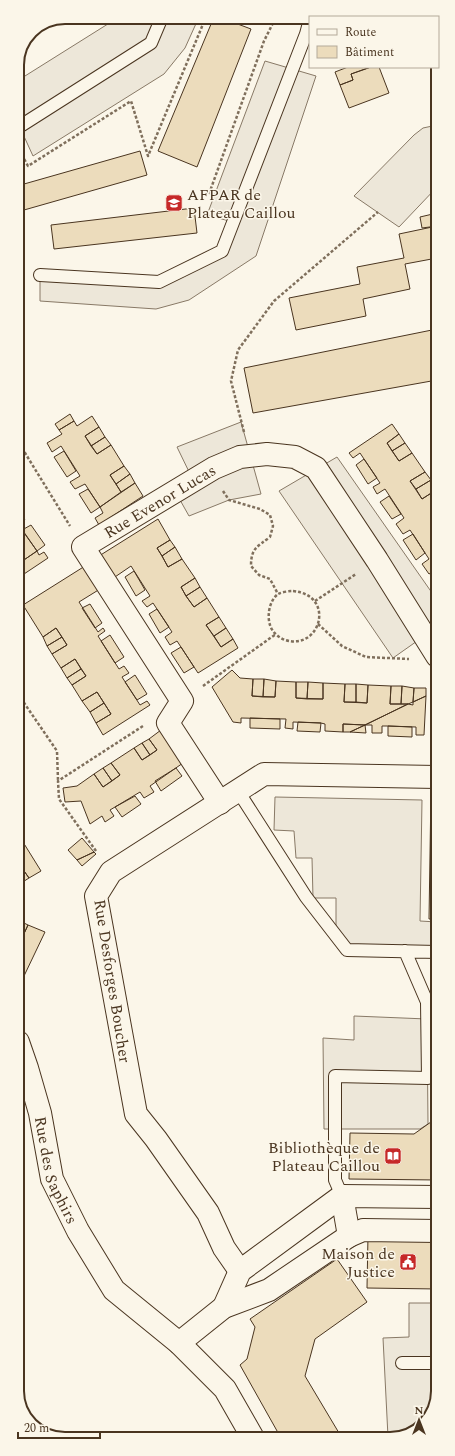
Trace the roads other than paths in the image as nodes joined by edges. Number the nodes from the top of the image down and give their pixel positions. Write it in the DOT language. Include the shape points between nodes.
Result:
graph roads {
  1 [pos="159,24"];
  2 [pos="309,24"];
  3 [pos="24,125"];
  4 [pos="40,275"];
  5 [pos="431,646"];
  6 [pos="431,777"];
  7 [pos="229,797"];
  8 [pos="405,951"];
  9 [pos="431,952"];
  10 [pos="24,1059"];
  11 [pos="342,1196"];
  12 [pos="431,1197"];
  13 [pos="431,1230"];
  14 [pos="349,1236"];
  15 [pos="240,1271"];
  16 [pos="224,1307"];
  17 [pos="179,1343"];
  18 [pos="402,1363"];
  19 [pos="431,1363"];
  20 [pos="250,1432"];
  1 -- 3 [label="lane" via="151,43"];
  2 -- 4 [label="lane" via="222,251 158,282"];
  5 -- 7 [label="street, Rue Evenor Lucas" via="378,560 316,468 294,457 267,454 240,457 209,471 83,547 182,701 168,723"];
  6 -- 7 [label="street, Rue Desforges Boucher" via="264,774"];
  7 -- 8 [label="lane" via="347,950"];
  7 -- 15 [label="street, Rue Desforges Boucher" via="112,872 96,896 136,1114 208,1213 224,1248"];
  8 -- 9 [label="lane"];
  8 -- 11 [label="lane" via="427,1002 428,1078 335,1076 335,1180"];
  10 -- 17 [label="street, Rue des Saphirs" via="40,1113 52,1179 78,1231 114,1290"];
  11 -- 12 [label="street"];
  11 -- 14 [label="street"];
  11 -- 15 [label="street"];
  13 -- 14 [label="street" via="363,1230"];
  14 -- 16 [label="street" via="269,1290"];
  15 -- 16 [label="street"];
  16 -- 17 [label="street"];
  17 -- 20 [label="street, Rue des Saphirs" via="225,1389"];
  18 -- 19 [label="lane"];
}
